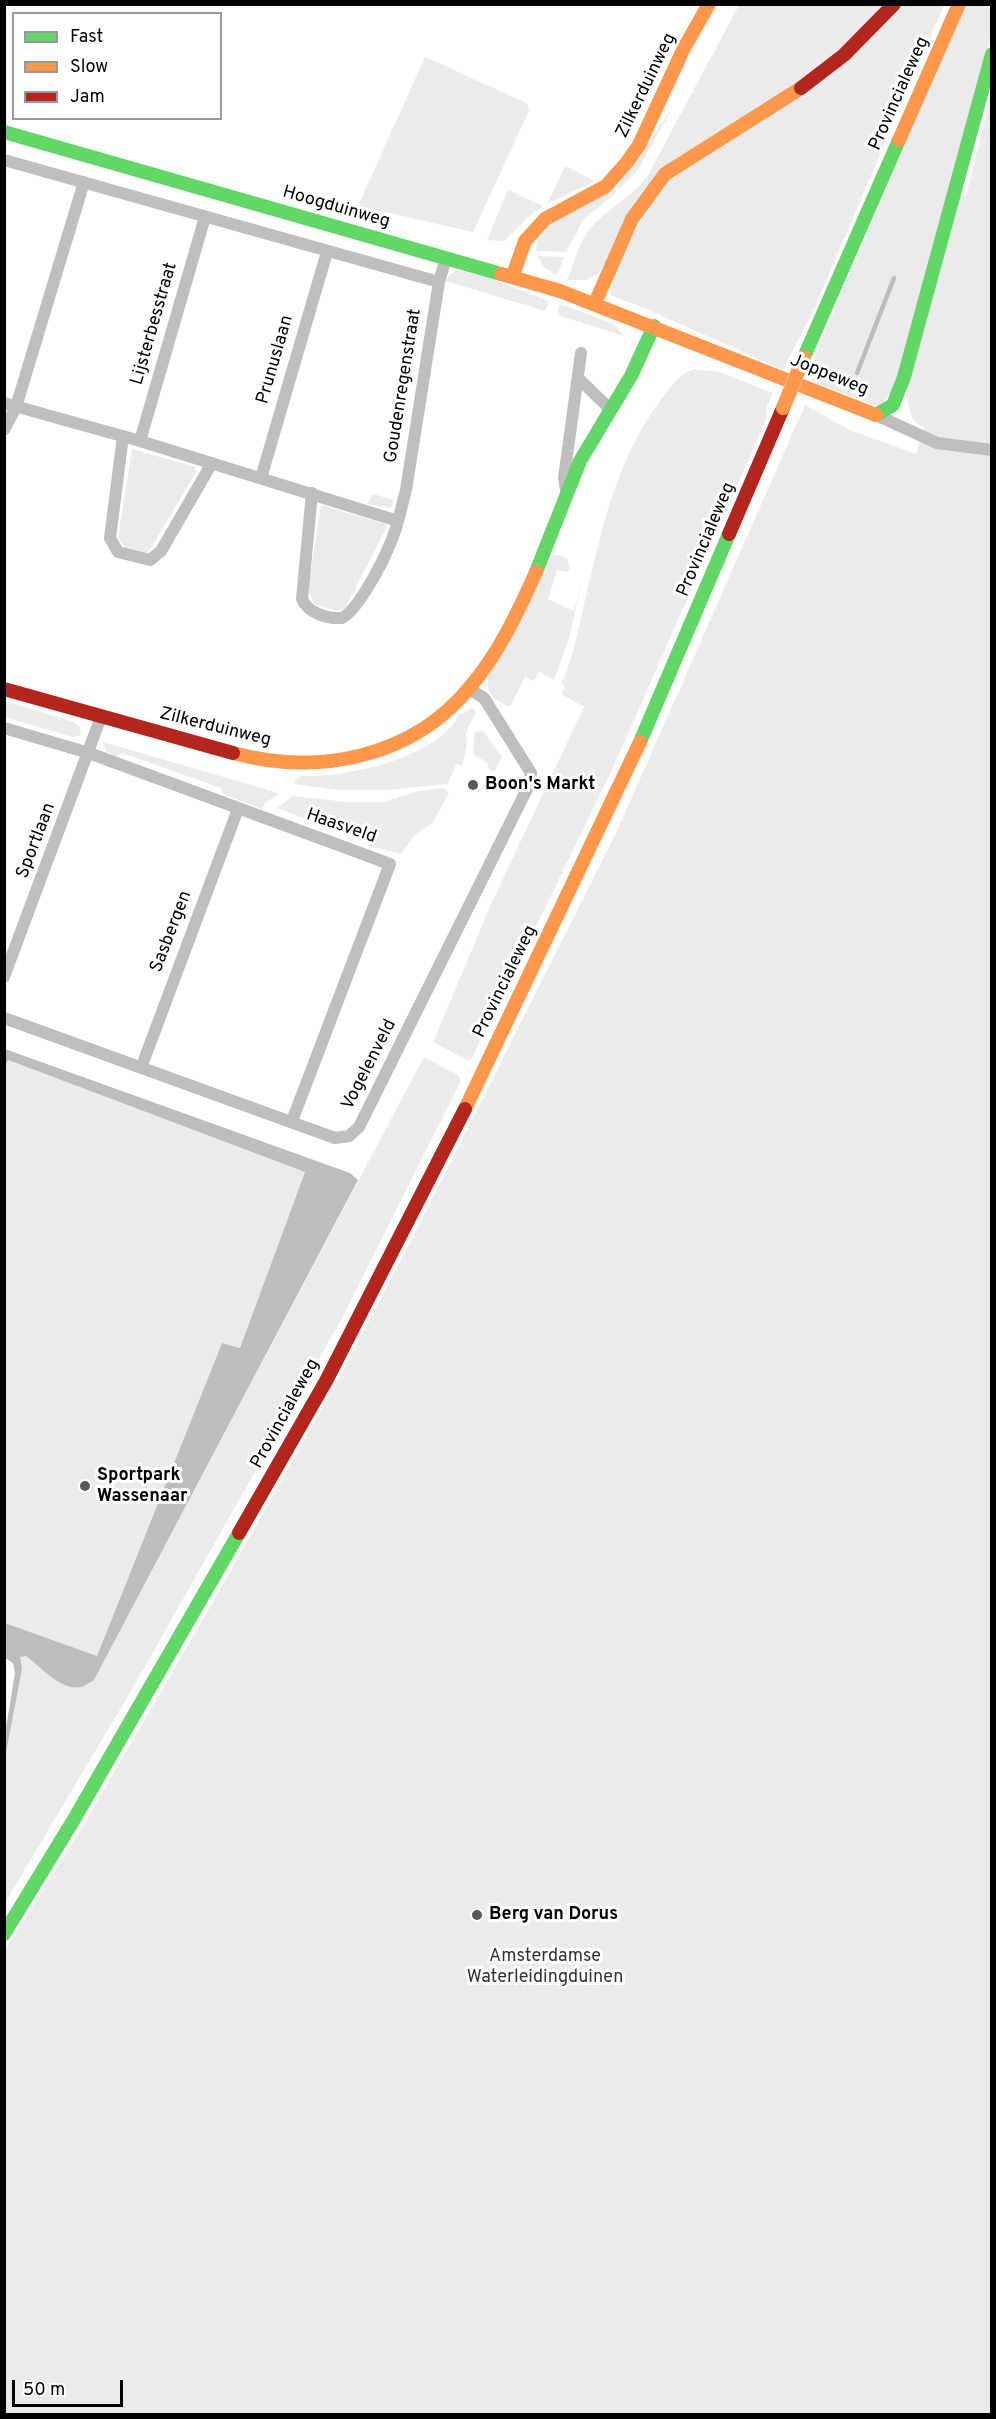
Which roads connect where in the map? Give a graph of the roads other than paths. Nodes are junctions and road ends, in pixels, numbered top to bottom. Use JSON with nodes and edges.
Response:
{"nodes":[{"id":1,"x":709,"y":4,"type":"edge"},
{"id":2,"x":894,"y":4,"type":"edge"},
{"id":3,"x":959,"y":4,"type":"edge"},
{"id":4,"x":992,"y":54,"type":"edge"},
{"id":5,"x":4,"y":132,"type":"edge"},
{"id":6,"x":4,"y":160,"type":"edge"},
{"id":7,"x":84,"y":182,"type":"junction"},
{"id":8,"x":205,"y":218,"type":"junction"},
{"id":9,"x":327,"y":252,"type":"junction"},
{"id":10,"x":446,"y":258,"type":"junction"},
{"id":11,"x":513,"y":276,"type":"junction"},
{"id":12,"x":438,"y":282,"type":"junction"},
{"id":13,"x":595,"y":303,"type":"junction"},
{"id":14,"x":654,"y":327,"type":"junction"},
{"id":15,"x":581,"y":353,"type":"dead end"},
{"id":16,"x":578,"y":378,"type":"junction"},
{"id":17,"x":10,"y":405,"type":"edge"},
{"id":18,"x":609,"y":408,"type":"junction"},
{"id":19,"x":876,"y":415,"type":"junction"},
{"id":20,"x":4,"y":430,"type":"edge"},
{"id":21,"x":123,"y":436,"type":"junction"},
{"id":22,"x":140,"y":441,"type":"junction"},
{"id":23,"x":992,"y":450,"type":"edge"},
{"id":24,"x":212,"y":463,"type":"junction"},
{"id":25,"x":261,"y":478,"type":"junction"},
{"id":26,"x":312,"y":493,"type":"junction"},
{"id":27,"x":567,"y":494,"type":"junction"},
{"id":28,"x":398,"y":521,"type":"junction"},
{"id":29,"x":4,"y":689,"type":"edge"},
{"id":30,"x":470,"y":689,"type":"junction"},
{"id":31,"x":101,"y":717,"type":"junction"},
{"id":32,"x":4,"y":728,"type":"edge"},
{"id":33,"x":89,"y":753,"type":"junction"},
{"id":34,"x":238,"y":809,"type":"junction"},
{"id":35,"x":7,"y":962,"type":"edge"},
{"id":36,"x":4,"y":977,"type":"edge"},
{"id":37,"x":4,"y":1018,"type":"edge"},
{"id":38,"x":141,"y":1068,"type":"junction"},
{"id":39,"x":292,"y":1121,"type":"junction"},
{"id":40,"x":4,"y":1934,"type":"edge"}],
"edges":[{"from":1,"to":11,"type":"main road","name":"Zilkerduinweg"},
{"from":2,"to":13,"type":"main road"},
{"from":3,"to":40,"type":"main road","name":"Provincialeweg","bridge":true},
{"from":4,"to":19,"type":"main road"},
{"from":5,"to":10,"type":"main road","name":"Hoogduinweg"},
{"from":6,"to":7,"type":"street"},
{"from":7,"to":8,"type":"street"},
{"from":7,"to":17,"type":"street"},
{"from":8,"to":9,"type":"street"},
{"from":8,"to":22,"type":"street","name":"Lijsterbesstraat"},
{"from":9,"to":12,"type":"street"},
{"from":9,"to":25,"type":"street","name":"Prunuslaan"},
{"from":10,"to":11,"type":"main road","name":"Hoogduinweg"},
{"from":10,"to":12,"type":"street","name":"Goudenregenstraat"},
{"from":11,"to":13,"type":"main road","name":"Hoogduinweg"},
{"from":12,"to":28,"type":"street","name":"Goudenregenstraat"},
{"from":13,"to":14,"type":"main road","name":"Hoogduinweg"},
{"from":14,"to":18,"type":"main road","name":"Zilkerduinweg"},
{"from":14,"to":19,"type":"main road","name":"Joppeweg"},
{"from":15,"to":16,"type":"street","name":"Zilkerduinweg"},
{"from":16,"to":18,"type":"street"},
{"from":16,"to":27,"type":"street","name":"Zilkerduinweg"},
{"from":17,"to":20,"type":"street"},
{"from":17,"to":21,"type":"street"},
{"from":18,"to":27,"type":"main road","name":"Zilkerduinweg"},
{"from":19,"to":23,"type":"street","name":"Joppeweg"},
{"from":21,"to":22,"type":"street"},
{"from":21,"to":24,"type":"street"},
{"from":22,"to":24,"type":"street"},
{"from":24,"to":25,"type":"street"},
{"from":25,"to":26,"type":"street"},
{"from":26,"to":28,"type":"street"},
{"from":26,"to":28,"type":"street","name":"Goudenregenstraat"},
{"from":27,"to":30,"type":"main road","name":"Zilkerduinweg"},
{"from":29,"to":31,"type":"main road","name":"Zilkerduinweg"},
{"from":30,"to":31,"type":"main road","name":"Zilkerduinweg"},
{"from":30,"to":39,"type":"street","name":"Vogelenveld"},
{"from":31,"to":33,"type":"street","name":"Sportlaan"},
{"from":32,"to":33,"type":"street"},
{"from":33,"to":34,"type":"street","name":"Haasveld"},
{"from":33,"to":35,"type":"street","name":"Sportlaan"},
{"from":34,"to":38,"type":"street","name":"Sasbergen"},
{"from":34,"to":39,"type":"street","name":"Haasveld"},
{"from":35,"to":36,"type":"street","name":"Sportlaan"},
{"from":37,"to":38,"type":"street","name":"Vogelenveld"},
{"from":38,"to":39,"type":"street","name":"Vogelenveld"}]}
